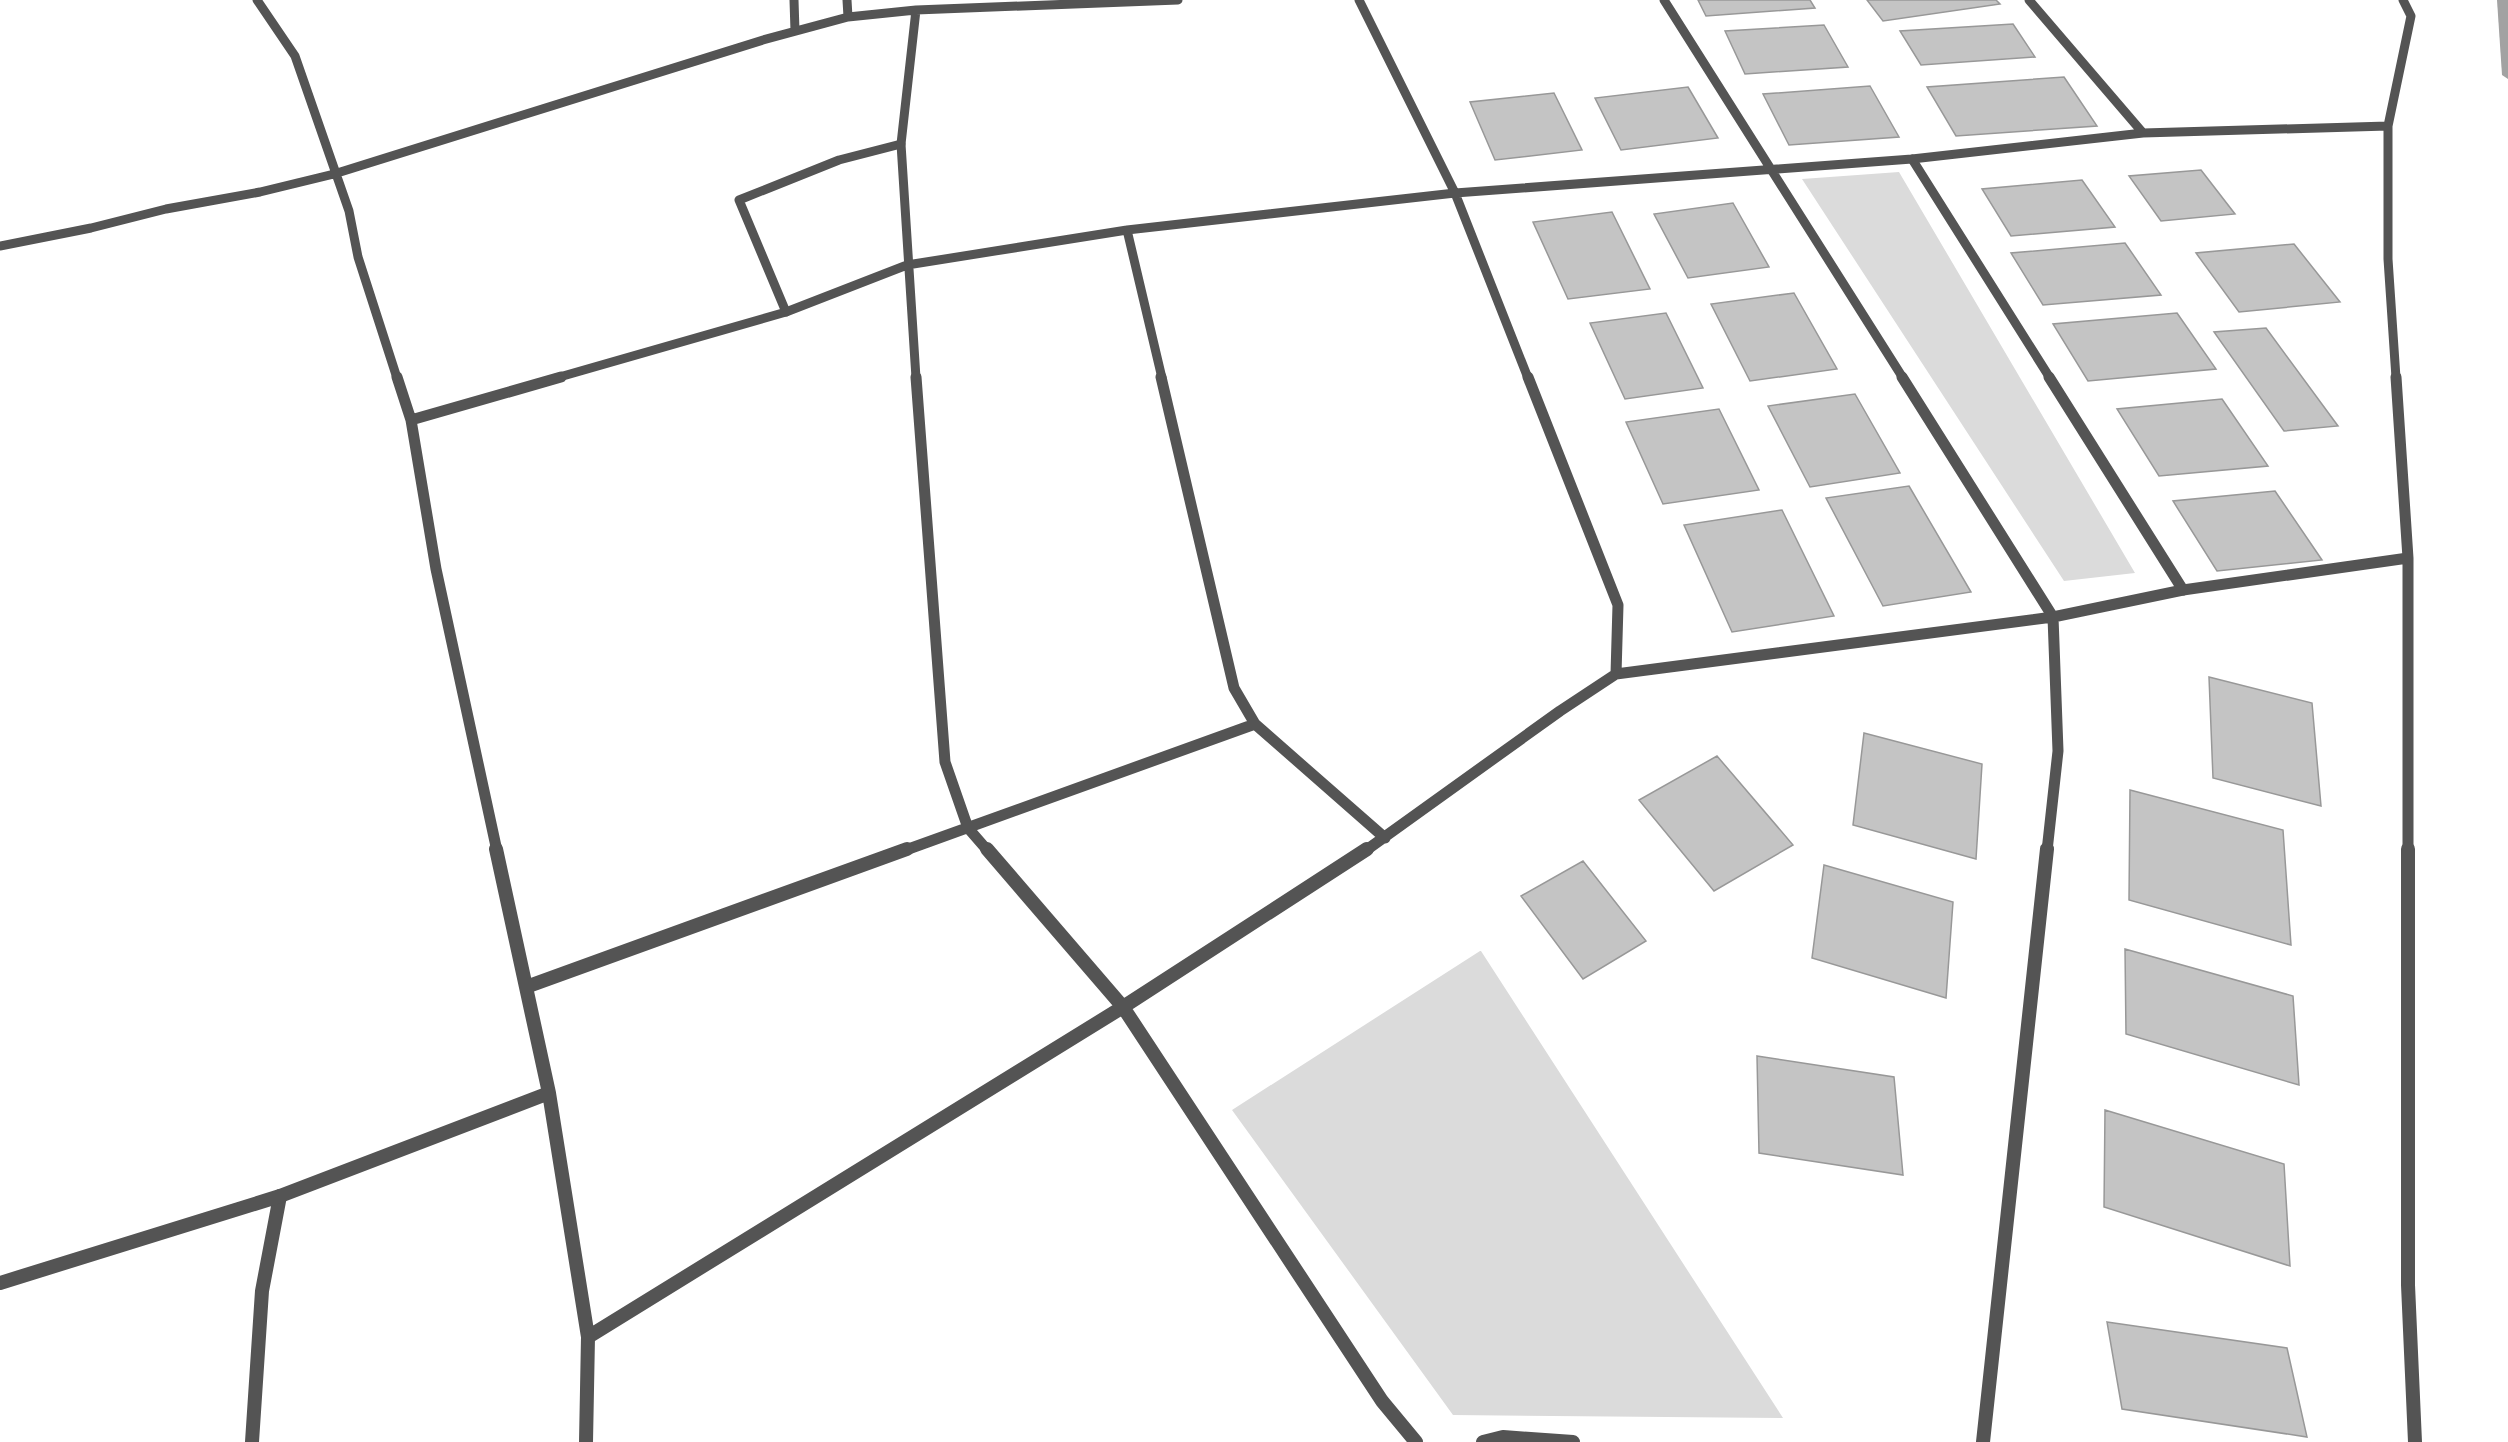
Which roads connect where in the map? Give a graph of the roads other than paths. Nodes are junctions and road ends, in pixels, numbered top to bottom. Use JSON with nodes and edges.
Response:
{"nodes":[{"id":1,"x":257,"y":0,"type":"edge"},
{"id":2,"x":794,"y":0,"type":"edge"},
{"id":3,"x":847,"y":0,"type":"edge"},
{"id":4,"x":1178,"y":0,"type":"edge"},
{"id":5,"x":1359,"y":0,"type":"edge"},
{"id":6,"x":1664,"y":0,"type":"edge"},
{"id":7,"x":2029,"y":0,"type":"edge"},
{"id":8,"x":2403,"y":0,"type":"edge"},
{"id":9,"x":916,"y":10,"type":"junction"},
{"id":10,"x":848,"y":17,"type":"junction"},
{"id":11,"x":795,"y":31,"type":"junction"},
{"id":12,"x":2388,"y":126,"type":"junction"},
{"id":13,"x":2144,"y":133,"type":"junction"},
{"id":14,"x":901,"y":144,"type":"junction"},
{"id":15,"x":1912,"y":159,"type":"junction"},
{"id":16,"x":1772,"y":169,"type":"junction"},
{"id":17,"x":334,"y":174,"type":"junction"},
{"id":18,"x":1455,"y":193,"type":"junction"},
{"id":19,"x":1127,"y":230,"type":"junction"},
{"id":20,"x":0,"y":246,"type":"edge"},
{"id":21,"x":907,"y":265,"type":"junction"},
{"id":22,"x":786,"y":312,"type":"junction"},
{"id":23,"x":411,"y":420,"type":"junction"},
{"id":24,"x":2408,"y":558,"type":"junction"},
{"id":25,"x":2183,"y":590,"type":"junction"},
{"id":26,"x":2053,"y":617,"type":"junction"},
{"id":27,"x":1616,"y":674,"type":"junction"},
{"id":28,"x":1255,"y":724,"type":"junction"},
{"id":29,"x":968,"y":828,"type":"junction"},
{"id":30,"x":1385,"y":838,"type":"junction"},
{"id":31,"x":526,"y":987,"type":"junction"},
{"id":32,"x":1123,"y":1007,"type":"junction"},
{"id":33,"x":549,"y":1093,"type":"junction"},
{"id":34,"x":280,"y":1196,"type":"junction"},
{"id":35,"x":0,"y":1283,"type":"edge"},
{"id":36,"x":588,"y":1337,"type":"junction"},
{"id":37,"x":252,"y":1442,"type":"edge"},
{"id":38,"x":586,"y":1442,"type":"edge"},
{"id":39,"x":1416,"y":1442,"type":"edge"},
{"id":40,"x":1483,"y":1442,"type":"edge"},
{"id":41,"x":1573,"y":1442,"type":"edge"},
{"id":42,"x":1983,"y":1442,"type":"edge"},
{"id":43,"x":2415,"y":1442,"type":"edge"}],
"edges":[{"from":1,"to":17,"type":"street"},
{"from":2,"to":11,"type":"street"},
{"from":3,"to":10,"type":"street"},
{"from":4,"to":9,"type":"street"},
{"from":5,"to":18,"type":"street"},
{"from":6,"to":16,"type":"street"},
{"from":7,"to":13,"type":"street"},
{"from":8,"to":12,"type":"street"},
{"from":9,"to":10,"type":"street"},
{"from":9,"to":14,"type":"street"},
{"from":10,"to":11,"type":"street"},
{"from":11,"to":17,"type":"street"},
{"from":12,"to":13,"type":"street"},
{"from":12,"to":24,"type":"street"},
{"from":13,"to":15,"type":"street"},
{"from":14,"to":21,"type":"street"},
{"from":14,"to":22,"type":"street"},
{"from":15,"to":16,"type":"street"},
{"from":15,"to":25,"type":"street"},
{"from":16,"to":18,"type":"street"},
{"from":16,"to":26,"type":"street"},
{"from":17,"to":20,"type":"street"},
{"from":17,"to":23,"type":"street"},
{"from":18,"to":19,"type":"street"},
{"from":18,"to":27,"type":"street"},
{"from":19,"to":21,"type":"street"},
{"from":19,"to":28,"type":"street"},
{"from":21,"to":22,"type":"street"},
{"from":21,"to":29,"type":"street"},
{"from":22,"to":23,"type":"street"},
{"from":23,"to":31,"type":"street"},
{"from":24,"to":25,"type":"street"},
{"from":24,"to":43,"type":"street"},
{"from":25,"to":26,"type":"street"},
{"from":26,"to":27,"type":"street"},
{"from":26,"to":42,"type":"street"},
{"from":27,"to":30,"type":"street"},
{"from":28,"to":29,"type":"street"},
{"from":28,"to":30,"type":"street"},
{"from":29,"to":31,"type":"street"},
{"from":29,"to":32,"type":"street"},
{"from":30,"to":32,"type":"street"},
{"from":31,"to":33,"type":"street"},
{"from":32,"to":36,"type":"street"},
{"from":32,"to":39,"type":"street"},
{"from":33,"to":34,"type":"street"},
{"from":33,"to":36,"type":"street"},
{"from":34,"to":35,"type":"street"},
{"from":34,"to":37,"type":"street"},
{"from":36,"to":38,"type":"street"},
{"from":40,"to":41,"type":"street"}]}
